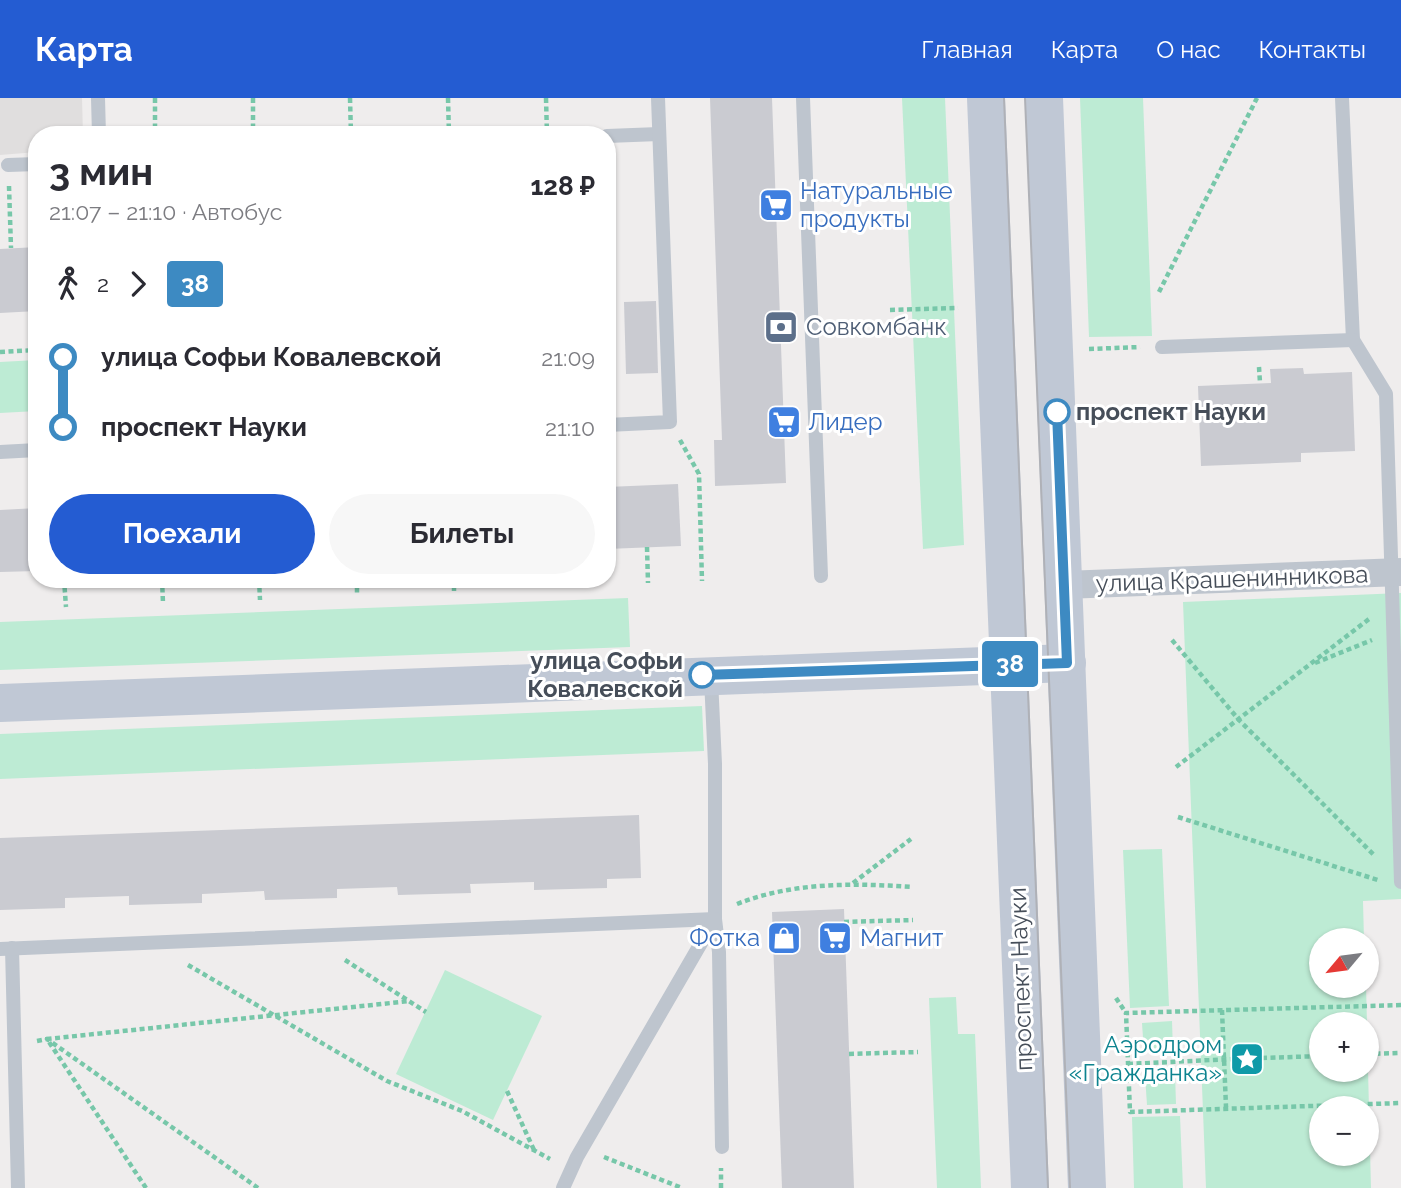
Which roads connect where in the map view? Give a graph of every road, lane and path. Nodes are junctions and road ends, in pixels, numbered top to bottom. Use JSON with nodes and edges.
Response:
{"nodes":[{"id":1,"x":98,"y":98,"type":"edge"},
{"id":2,"x":155,"y":98,"type":"edge"},
{"id":3,"x":253,"y":98,"type":"edge"},
{"id":4,"x":350,"y":98,"type":"edge"},
{"id":5,"x":448,"y":98,"type":"edge"},
{"id":6,"x":546,"y":98,"type":"edge"},
{"id":7,"x":658,"y":98,"type":"edge"},
{"id":8,"x":803,"y":98,"type":"edge"},
{"id":9,"x":986,"y":98,"type":"edge"},
{"id":10,"x":1044,"y":98,"type":"edge"},
{"id":11,"x":1257,"y":98,"type":"edge"},
{"id":12,"x":1342,"y":98,"type":"edge"},
{"id":13,"x":99,"y":126,"type":"edge"},
{"id":14,"x":155,"y":126,"type":"edge"},
{"id":15,"x":253,"y":126,"type":"edge"},
{"id":16,"x":351,"y":126,"type":"edge"},
{"id":17,"x":449,"y":126,"type":"edge"},
{"id":18,"x":547,"y":126,"type":"edge"},
{"id":19,"x":659,"y":134,"type":"junction"},
{"id":20,"x":616,"y":136,"type":"edge"},
{"id":21,"x":28,"y":165,"type":"edge"},
{"id":22,"x":8,"y":166,"type":"joint"},
{"id":23,"x":11,"y":248,"type":"dead end"},
{"id":24,"x":1159,"y":292,"type":"dead end"},
{"id":25,"x":890,"y":310,"type":"dead end"},
{"id":26,"x":961,"y":322,"type":"dead end"},
{"id":27,"x":1353,"y":340,"type":"junction"},
{"id":28,"x":1162,"y":347,"type":"joint"},
{"id":29,"x":1085,"y":349,"type":"dead end"},
{"id":30,"x":28,"y":351,"type":"edge"},
{"id":31,"x":0,"y":352,"type":"edge"},
{"id":32,"x":670,"y":422,"type":"junction"},
{"id":33,"x":616,"y":425,"type":"edge"},
{"id":34,"x":28,"y":450,"type":"edge"},
{"id":35,"x":0,"y":452,"type":"edge"},
{"id":36,"x":647,"y":547,"type":"dead end"},
{"id":37,"x":821,"y":576,"type":"dead end"},
{"id":38,"x":702,"y":581,"type":"dead end"},
{"id":39,"x":1396,"y":581,"type":"edge"},
{"id":40,"x":648,"y":583,"type":"dead end"},
{"id":41,"x":1064,"y":585,"type":"junction"},
{"id":42,"x":65,"y":588,"type":"edge"},
{"id":43,"x":162,"y":588,"type":"edge"},
{"id":44,"x":259,"y":588,"type":"edge"},
{"id":45,"x":358,"y":588,"type":"edge"},
{"id":46,"x":358,"y":595,"type":"dead end"},
{"id":47,"x":260,"y":600,"type":"dead end"},
{"id":48,"x":163,"y":603,"type":"dead end"},
{"id":49,"x":66,"y":607,"type":"dead end"},
{"id":50,"x":1395,"y":630,"type":"junction"},
{"id":51,"x":1172,"y":640,"type":"dead end"},
{"id":52,"x":1067,"y":663,"type":"junction"},
{"id":53,"x":1009,"y":664,"type":"junction"},
{"id":54,"x":1308,"y":666,"type":"junction"},
{"id":55,"x":710,"y":674,"type":"junction"},
{"id":56,"x":0,"y":703,"type":"edge"},
{"id":57,"x":1239,"y":720,"type":"junction"},
{"id":58,"x":1176,"y":766,"type":"dead end"},
{"id":59,"x":1178,"y":817,"type":"dead end"},
{"id":60,"x":911,"y":839,"type":"dead end"},
{"id":61,"x":1401,"y":882,"type":"edge"},
{"id":62,"x":853,"y":883,"type":"junction"},
{"id":63,"x":912,"y":887,"type":"dead end"},
{"id":64,"x":715,"y":919,"type":"junction"},
{"id":65,"x":913,"y":920,"type":"dead end"},
{"id":66,"x":845,"y":922,"type":"dead end"},
{"id":67,"x":306,"y":934,"type":"junction"},
{"id":68,"x":148,"y":942,"type":"junction"},
{"id":69,"x":6,"y":949,"type":"edge"},
{"id":70,"x":410,"y":1001,"type":"junction"},
{"id":71,"x":1401,"y":1005,"type":"edge"},
{"id":72,"x":1222,"y":1010,"type":"junction"},
{"id":73,"x":426,"y":1012,"type":"dead end"},
{"id":74,"x":276,"y":1016,"type":"junction"},
{"id":75,"x":47,"y":1040,"type":"junction"},
{"id":76,"x":17,"y":1043,"type":"junction"},
{"id":77,"x":918,"y":1052,"type":"dead end"},
{"id":78,"x":1401,"y":1052,"type":"edge"},
{"id":79,"x":1379,"y":1053,"type":"edge"},
{"id":80,"x":849,"y":1054,"type":"dead end"},
{"id":81,"x":1309,"y":1056,"type":"edge"},
{"id":82,"x":1262,"y":1058,"type":"dead end"},
{"id":83,"x":1224,"y":1059,"type":"junction"},
{"id":84,"x":1233,"y":1059,"type":"dead end"},
{"id":85,"x":1128,"y":1063,"type":"junction"},
{"id":86,"x":507,"y":1091,"type":"dead end"},
{"id":87,"x":1401,"y":1103,"type":"edge"},
{"id":88,"x":1226,"y":1108,"type":"junction"},
{"id":89,"x":722,"y":1147,"type":"dead end"},
{"id":90,"x":534,"y":1151,"type":"junction"},
{"id":91,"x":577,"y":1157,"type":"junction"},
{"id":92,"x":18,"y":1188,"type":"edge"},
{"id":93,"x":146,"y":1188,"type":"edge"},
{"id":94,"x":258,"y":1188,"type":"edge"},
{"id":95,"x":563,"y":1188,"type":"edge"},
{"id":96,"x":682,"y":1188,"type":"edge"},
{"id":97,"x":1030,"y":1188,"type":"edge"},
{"id":98,"x":1087,"y":1188,"type":"edge"}],
"edges":[{"from":1,"to":13,"type":"lane"},
{"from":2,"to":14,"type":"path"},
{"from":3,"to":15,"type":"path"},
{"from":4,"to":16,"type":"path"},
{"from":5,"to":17,"type":"path"},
{"from":6,"to":18,"type":"path"},
{"from":7,"to":19,"type":"lane"},
{"from":8,"to":37,"type":"lane"},
{"from":9,"to":53,"type":"main road","name":"проспект Науки"},
{"from":10,"to":41,"type":"main road"},
{"from":11,"to":24,"type":"path"},
{"from":12,"to":27,"type":"lane"},
{"from":19,"to":20,"type":"lane"},
{"from":19,"to":32,"type":"lane"},
{"from":21,"to":22,"type":"lane"},
{"from":22,"to":23,"type":"path"},
{"from":25,"to":26,"type":"path"},
{"from":27,"to":28,"type":"lane"},
{"from":27,"to":39,"type":"lane"},
{"from":28,"to":29,"type":"path"},
{"from":30,"to":31,"type":"path"},
{"from":32,"to":33,"type":"lane"},
{"from":32,"to":38,"type":"path"},
{"from":34,"to":35,"type":"lane"},
{"from":36,"to":40,"type":"path"},
{"from":39,"to":41,"type":"street","name":"улица Крашенинникова"},
{"from":39,"to":50,"type":"lane"},
{"from":39,"to":54,"type":"path"},
{"from":41,"to":52,"type":"main road"},
{"from":42,"to":49,"type":"path"},
{"from":43,"to":48,"type":"path"},
{"from":44,"to":47,"type":"path"},
{"from":45,"to":46,"type":"path"},
{"from":50,"to":54,"type":"path"},
{"from":50,"to":61,"type":"lane"},
{"from":51,"to":57,"type":"path"},
{"from":52,"to":53,"type":"main road"},
{"from":52,"to":98,"type":"main road"},
{"from":53,"to":55,"type":"main road"},
{"from":53,"to":97,"type":"main road","name":"проспект Науки"},
{"from":54,"to":57,"type":"path"},
{"from":55,"to":56,"type":"main road"},
{"from":55,"to":64,"type":"lane"},
{"from":57,"to":58,"type":"path"},
{"from":57,"to":61,"type":"path"},
{"from":59,"to":61,"type":"path"},
{"from":60,"to":62,"type":"path"},
{"from":62,"to":63,"type":"path"},
{"from":62,"to":64,"type":"path"},
{"from":64,"to":67,"type":"lane"},
{"from":64,"to":89,"type":"lane"},
{"from":64,"to":91,"type":"lane"},
{"from":65,"to":66,"type":"path"},
{"from":67,"to":68,"type":"lane"},
{"from":67,"to":70,"type":"path"},
{"from":68,"to":69,"type":"lane"},
{"from":68,"to":74,"type":"path"},
{"from":69,"to":76,"type":"lane"},
{"from":70,"to":73,"type":"path"},
{"from":70,"to":74,"type":"path"},
{"from":71,"to":72,"type":"path"},
{"from":72,"to":83,"type":"path"},
{"from":72,"to":85,"type":"path"},
{"from":74,"to":75,"type":"path"},
{"from":74,"to":90,"type":"path"},
{"from":75,"to":76,"type":"path"},
{"from":75,"to":93,"type":"path"},
{"from":75,"to":94,"type":"path"},
{"from":76,"to":92,"type":"lane"},
{"from":77,"to":80,"type":"path"},
{"from":78,"to":79,"type":"path"},
{"from":81,"to":82,"type":"path"},
{"from":83,"to":84,"type":"path"},
{"from":83,"to":85,"type":"path"},
{"from":83,"to":88,"type":"path"},
{"from":85,"to":88,"type":"path"},
{"from":86,"to":90,"type":"path"},
{"from":87,"to":88,"type":"path"},
{"from":90,"to":91,"type":"path"},
{"from":91,"to":95,"type":"lane"},
{"from":91,"to":96,"type":"path"}]}
